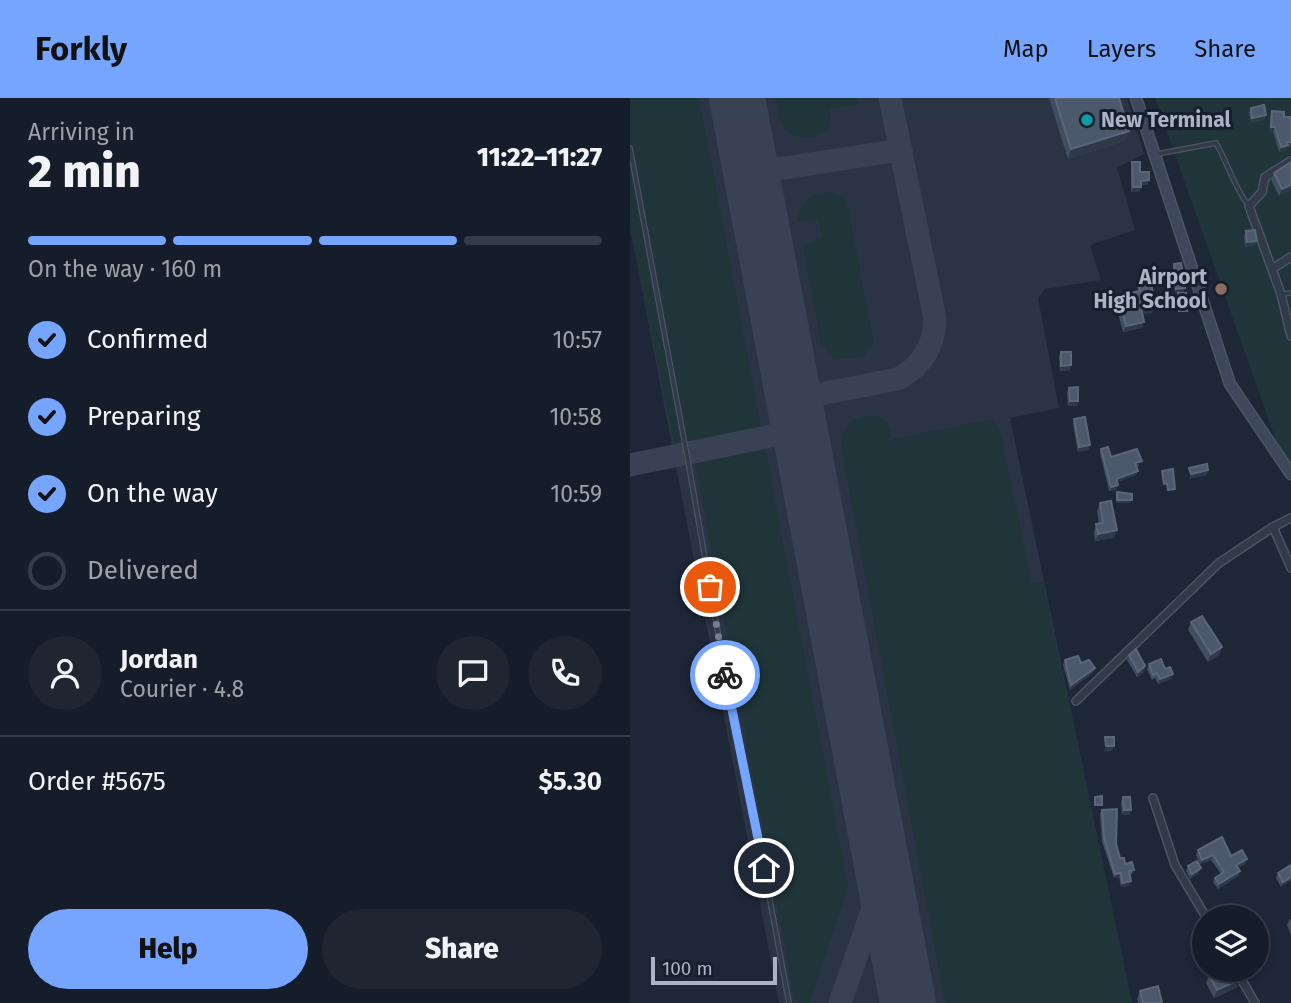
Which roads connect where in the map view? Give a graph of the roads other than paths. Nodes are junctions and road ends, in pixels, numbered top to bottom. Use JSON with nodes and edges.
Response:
{"nodes":[{"id":1,"x":1136,"y":98,"type":"edge"},
{"id":2,"x":630,"y":148,"type":"edge"},
{"id":3,"x":1155,"y":155,"type":"junction"},
{"id":4,"x":1291,"y":161,"type":"edge"},
{"id":5,"x":1249,"y":205,"type":"junction"},
{"id":6,"x":1291,"y":257,"type":"edge"},
{"id":7,"x":1272,"y":269,"type":"junction"},
{"id":8,"x":1291,"y":293,"type":"edge"},
{"id":9,"x":1281,"y":294,"type":"junction"},
{"id":10,"x":1291,"y":336,"type":"edge"},
{"id":11,"x":1291,"y":474,"type":"edge"},
{"id":12,"x":1291,"y":518,"type":"edge"},
{"id":13,"x":1273,"y":527,"type":"junction"},
{"id":14,"x":1291,"y":568,"type":"edge"},
{"id":15,"x":1076,"y":701,"type":"dead end"},
{"id":16,"x":1153,"y":798,"type":"dead end"},
{"id":17,"x":1199,"y":905,"type":"edge"},
{"id":18,"x":1243,"y":982,"type":"edge"},
{"id":19,"x":789,"y":1003,"type":"edge"},
{"id":20,"x":1255,"y":1003,"type":"edge"}],
"edges":[{"from":1,"to":3,"type":"street"},
{"from":2,"to":19,"type":"lane"},
{"from":3,"to":5,"type":"lane"},
{"from":3,"to":11,"type":"street"},
{"from":4,"to":5,"type":"street"},
{"from":5,"to":7,"type":"street"},
{"from":6,"to":7,"type":"street"},
{"from":7,"to":9,"type":"street"},
{"from":8,"to":9,"type":"lane"},
{"from":9,"to":10,"type":"street"},
{"from":12,"to":13,"type":"street"},
{"from":13,"to":14,"type":"street"},
{"from":13,"to":15,"type":"street"},
{"from":16,"to":17,"type":"street"},
{"from":18,"to":20,"type":"street"}]}
